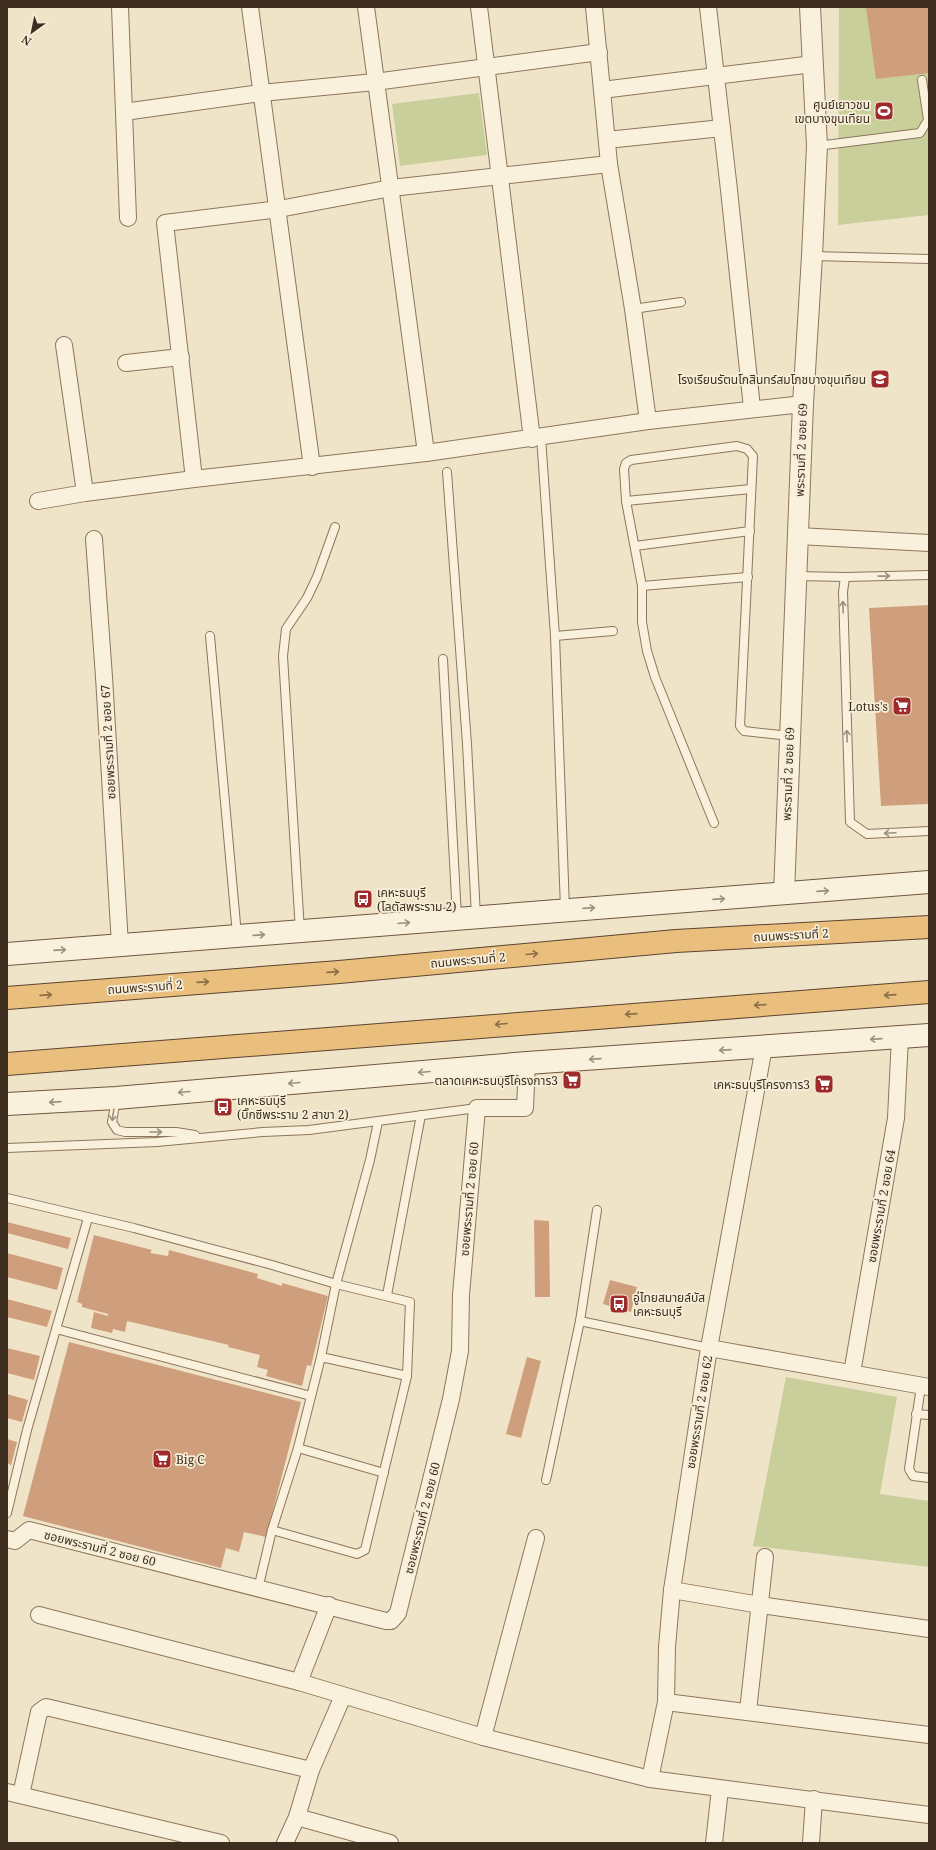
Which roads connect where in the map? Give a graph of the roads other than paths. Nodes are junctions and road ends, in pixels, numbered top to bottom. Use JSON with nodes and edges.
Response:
{"nodes":[{"id":1,"x":120,"y":7,"type":"edge"},
{"id":2,"x":250,"y":7,"type":"edge"},
{"id":3,"x":366,"y":7,"type":"edge"},
{"id":4,"x":479,"y":7,"type":"edge"},
{"id":5,"x":594,"y":7,"type":"edge"},
{"id":6,"x":708,"y":7,"type":"edge"},
{"id":7,"x":810,"y":7,"type":"edge"},
{"id":8,"x":599,"y":52,"type":"junction"},
{"id":9,"x":813,"y":64,"type":"junction"},
{"id":10,"x":486,"y":68,"type":"junction"},
{"id":11,"x":716,"y":76,"type":"junction"},
{"id":12,"x":922,"y":80,"type":"dead end"},
{"id":13,"x":375,"y":82,"type":"junction"},
{"id":14,"x":602,"y":90,"type":"junction"},
{"id":15,"x":261,"y":93,"type":"junction"},
{"id":16,"x":124,"y":112,"type":"junction"},
{"id":17,"x":722,"y":128,"type":"junction"},
{"id":18,"x":607,"y":140,"type":"junction"},
{"id":19,"x":817,"y":146,"type":"junction"},
{"id":20,"x":609,"y":164,"type":"junction"},
{"id":21,"x":499,"y":176,"type":"junction"},
{"id":22,"x":391,"y":188,"type":"junction"},
{"id":23,"x":278,"y":209,"type":"junction"},
{"id":24,"x":128,"y":218,"type":"dead end"},
{"id":25,"x":812,"y":256,"type":"junction"},
{"id":26,"x":929,"y":259,"type":"edge"},
{"id":27,"x":681,"y":302,"type":"dead end"},
{"id":28,"x":633,"y":309,"type":"junction"},
{"id":29,"x":64,"y":345,"type":"dead end"},
{"id":30,"x":180,"y":357,"type":"junction"},
{"id":31,"x":126,"y":363,"type":"dead end"},
{"id":32,"x":803,"y":404,"type":"junction"},
{"id":33,"x":752,"y":408,"type":"junction"},
{"id":34,"x":648,"y":421,"type":"junction"},
{"id":35,"x":537,"y":438,"type":"junction"},
{"id":36,"x":426,"y":453,"type":"junction"},
{"id":37,"x":312,"y":467,"type":"junction"},
{"id":38,"x":447,"y":472,"type":"dead end"},
{"id":39,"x":194,"y":479,"type":"junction"},
{"id":40,"x":751,"y":489,"type":"junction"},
{"id":41,"x":85,"y":493,"type":"junction"},
{"id":42,"x":626,"y":500,"type":"junction"},
{"id":43,"x":38,"y":501,"type":"dead end"},
{"id":44,"x":335,"y":527,"type":"dead end"},
{"id":45,"x":750,"y":530,"type":"junction"},
{"id":46,"x":798,"y":536,"type":"junction"},
{"id":47,"x":94,"y":539,"type":"dead end"},
{"id":48,"x":929,"y":543,"type":"edge"},
{"id":49,"x":635,"y":546,"type":"junction"},
{"id":50,"x":929,"y":575,"type":"edge"},
{"id":51,"x":796,"y":576,"type":"junction"},
{"id":52,"x":748,"y":577,"type":"junction"},
{"id":53,"x":845,"y":577,"type":"junction"},
{"id":54,"x":642,"y":586,"type":"junction"},
{"id":55,"x":613,"y":631,"type":"dead end"},
{"id":56,"x":210,"y":636,"type":"dead end"},
{"id":57,"x":555,"y":636,"type":"junction"},
{"id":58,"x":443,"y":659,"type":"dead end"},
{"id":59,"x":790,"y":736,"type":"junction"},
{"id":60,"x":714,"y":823,"type":"dead end"},
{"id":61,"x":929,"y":831,"type":"edge"},
{"id":62,"x":929,"y":882,"type":"edge"},
{"id":63,"x":784,"y":894,"type":"junction"},
{"id":64,"x":565,"y":910,"type":"junction"},
{"id":65,"x":466,"y":918,"type":"junction"},
{"id":66,"x":929,"y":927,"type":"edge"},
{"id":67,"x":300,"y":932,"type":"junction"},
{"id":68,"x":237,"y":936,"type":"junction"},
{"id":69,"x":120,"y":945,"type":"junction"},
{"id":70,"x":7,"y":954,"type":"edge"},
{"id":71,"x":929,"y":992,"type":"edge"},
{"id":72,"x":7,"y":998,"type":"edge"},
{"id":73,"x":929,"y":1035,"type":"edge"},
{"id":74,"x":900,"y":1037,"type":"junction"},
{"id":75,"x":764,"y":1047,"type":"junction"},
{"id":76,"x":527,"y":1063,"type":"junction"},
{"id":77,"x":7,"y":1064,"type":"edge"},
{"id":78,"x":116,"y":1098,"type":"junction"},
{"id":79,"x":7,"y":1104,"type":"edge"},
{"id":80,"x":477,"y":1108,"type":"junction"},
{"id":81,"x":421,"y":1115,"type":"junction"},
{"id":82,"x":378,"y":1122,"type":"junction"},
{"id":83,"x":210,"y":1137,"type":"junction"},
{"id":84,"x":7,"y":1148,"type":"edge"},
{"id":85,"x":7,"y":1198,"type":"edge"},
{"id":86,"x":597,"y":1210,"type":"dead end"},
{"id":87,"x":88,"y":1218,"type":"junction"},
{"id":88,"x":336,"y":1284,"type":"junction"},
{"id":89,"x":387,"y":1295,"type":"junction"},
{"id":90,"x":580,"y":1321,"type":"junction"},
{"id":91,"x":56,"y":1329,"type":"junction"},
{"id":92,"x":709,"y":1348,"type":"junction"},
{"id":93,"x":321,"y":1357,"type":"junction"},
{"id":94,"x":852,"y":1373,"type":"junction"},
{"id":95,"x":407,"y":1376,"type":"junction"},
{"id":96,"x":925,"y":1387,"type":"edge"},
{"id":97,"x":311,"y":1396,"type":"junction"},
{"id":98,"x":916,"y":1414,"type":"junction"},
{"id":99,"x":929,"y":1415,"type":"edge"},
{"id":100,"x":298,"y":1448,"type":"junction"},
{"id":101,"x":384,"y":1473,"type":"junction"},
{"id":102,"x":929,"y":1478,"type":"edge"},
{"id":103,"x":546,"y":1480,"type":"dead end"},
{"id":104,"x":7,"y":1512,"type":"edge"},
{"id":105,"x":272,"y":1530,"type":"junction"},
{"id":106,"x":536,"y":1538,"type":"dead end"},
{"id":107,"x":7,"y":1539,"type":"edge"},
{"id":108,"x":765,"y":1557,"type":"dead end"},
{"id":109,"x":258,"y":1589,"type":"junction"},
{"id":110,"x":672,"y":1590,"type":"junction"},
{"id":111,"x":329,"y":1605,"type":"junction"},
{"id":112,"x":760,"y":1605,"type":"junction"},
{"id":113,"x":39,"y":1615,"type":"dead end"},
{"id":114,"x":929,"y":1629,"type":"edge"},
{"id":115,"x":299,"y":1682,"type":"junction"},
{"id":116,"x":344,"y":1696,"type":"junction"},
{"id":117,"x":666,"y":1702,"type":"junction"},
{"id":118,"x":748,"y":1711,"type":"junction"},
{"id":119,"x":929,"y":1735,"type":"edge"},
{"id":120,"x":483,"y":1737,"type":"junction"},
{"id":121,"x":311,"y":1770,"type":"junction"},
{"id":122,"x":650,"y":1779,"type":"junction"},
{"id":123,"x":720,"y":1789,"type":"junction"},
{"id":124,"x":14,"y":1793,"type":"edge"},
{"id":125,"x":814,"y":1799,"type":"junction"},
{"id":126,"x":929,"y":1815,"type":"edge"},
{"id":127,"x":297,"y":1817,"type":"junction"},
{"id":128,"x":221,"y":1843,"type":"edge"},
{"id":129,"x":284,"y":1843,"type":"edge"},
{"id":130,"x":390,"y":1843,"type":"edge"},
{"id":131,"x":714,"y":1843,"type":"edge"},
{"id":132,"x":811,"y":1843,"type":"edge"}],
"edges":[{"from":1,"to":16,"type":"street"},
{"from":2,"to":15,"type":"street"},
{"from":3,"to":13,"type":"street"},
{"from":4,"to":10,"type":"street"},
{"from":5,"to":8,"type":"street"},
{"from":6,"to":11,"type":"street"},
{"from":7,"to":9,"type":"street","name":"พระรามที่ 2 ซอย 69"},
{"from":8,"to":10,"type":"street"},
{"from":8,"to":14,"type":"street"},
{"from":9,"to":11,"type":"street"},
{"from":9,"to":19,"type":"street","name":"พระรามที่ 2 ซอย 69"},
{"from":10,"to":13,"type":"street"},
{"from":10,"to":21,"type":"street"},
{"from":11,"to":14,"type":"street"},
{"from":11,"to":17,"type":"street"},
{"from":12,"to":19,"type":"lane"},
{"from":13,"to":15,"type":"street"},
{"from":13,"to":22,"type":"street"},
{"from":14,"to":18,"type":"street"},
{"from":15,"to":16,"type":"street"},
{"from":15,"to":23,"type":"street"},
{"from":16,"to":24,"type":"street"},
{"from":17,"to":18,"type":"street"},
{"from":17,"to":33,"type":"street"},
{"from":18,"to":20,"type":"street"},
{"from":19,"to":25,"type":"street","name":"พระรามที่ 2 ซอย 69"},
{"from":20,"to":21,"type":"street"},
{"from":20,"to":28,"type":"street"},
{"from":21,"to":22,"type":"street"},
{"from":21,"to":35,"type":"street"},
{"from":22,"to":23,"type":"street"},
{"from":22,"to":36,"type":"street"},
{"from":23,"to":30,"type":"street"},
{"from":23,"to":37,"type":"street"},
{"from":25,"to":26,"type":"lane"},
{"from":25,"to":32,"type":"street","name":"พระรามที่ 2 ซอย 69"},
{"from":27,"to":28,"type":"lane"},
{"from":28,"to":34,"type":"street"},
{"from":29,"to":41,"type":"street"},
{"from":30,"to":31,"type":"street"},
{"from":30,"to":39,"type":"street"},
{"from":32,"to":33,"type":"street"},
{"from":32,"to":46,"type":"street","name":"พระรามที่ 2 ซอย 69"},
{"from":33,"to":34,"type":"street"},
{"from":34,"to":35,"type":"street"},
{"from":35,"to":36,"type":"street"},
{"from":35,"to":57,"type":"lane"},
{"from":36,"to":37,"type":"street"},
{"from":37,"to":39,"type":"street"},
{"from":38,"to":65,"type":"lane"},
{"from":39,"to":41,"type":"street"},
{"from":40,"to":42,"type":"lane"},
{"from":40,"to":42,"type":"lane"},
{"from":40,"to":45,"type":"lane"},
{"from":41,"to":43,"type":"street"},
{"from":42,"to":49,"type":"lane"},
{"from":44,"to":67,"type":"lane"},
{"from":45,"to":49,"type":"lane"},
{"from":45,"to":52,"type":"lane"},
{"from":46,"to":48,"type":"street"},
{"from":46,"to":51,"type":"street","name":"พระรามที่ 2 ซอย 69"},
{"from":47,"to":69,"type":"street","name":"ซอยพระรามที่ 2 ซอย 67"},
{"from":49,"to":54,"type":"lane"},
{"from":53,"to":50,"type":"lane","one_way":true},
{"from":51,"to":53,"type":"lane"},
{"from":51,"to":59,"type":"street","name":"พระรามที่ 2 ซอย 69"},
{"from":52,"to":54,"type":"lane"},
{"from":52,"to":59,"type":"lane"},
{"from":61,"to":53,"type":"lane","one_way":true},
{"from":54,"to":60,"type":"lane"},
{"from":55,"to":57,"type":"lane"},
{"from":56,"to":68,"type":"lane"},
{"from":57,"to":64,"type":"lane"},
{"from":58,"to":65,"type":"lane"},
{"from":59,"to":63,"type":"street","name":"พระรามที่ 2 ซอย 69"},
{"from":63,"to":62,"type":"main road","one_way":true},
{"from":64,"to":63,"type":"main road","one_way":true},
{"from":64,"to":65,"type":"main road"},
{"from":67,"to":65,"type":"main road","one_way":true},
{"from":72,"to":66,"type":"highway","name":"ถนนพระรามที่ 2","one_way":true},
{"from":68,"to":67,"type":"main road","one_way":true},
{"from":68,"to":69,"type":"main road"},
{"from":70,"to":69,"type":"main road","one_way":true},
{"from":71,"to":77,"type":"highway","one_way":true},
{"from":73,"to":74,"type":"main road"},
{"from":74,"to":75,"type":"main road","one_way":true},
{"from":74,"to":94,"type":"street","name":"ซอยพระรามที่ 2 ซอย 64"},
{"from":75,"to":76,"type":"main road","one_way":true},
{"from":75,"to":92,"type":"street","name":"ซอยพระรามที่ 2 ซอย 62"},
{"from":76,"to":78,"type":"main road","one_way":true},
{"from":76,"to":80,"type":"street"},
{"from":78,"to":79,"type":"main road","one_way":true},
{"from":78,"to":83,"type":"lane","one_way":true},
{"from":80,"to":81,"type":"lane"},
{"from":80,"to":111,"type":"street","name":"ซอยพระรามที่ 2 ซอย 60"},
{"from":81,"to":82,"type":"lane"},
{"from":81,"to":89,"type":"lane"},
{"from":82,"to":83,"type":"lane"},
{"from":82,"to":88,"type":"lane"},
{"from":83,"to":84,"type":"lane"},
{"from":85,"to":87,"type":"lane"},
{"from":86,"to":90,"type":"lane"},
{"from":87,"to":88,"type":"lane"},
{"from":87,"to":91,"type":"lane"},
{"from":88,"to":89,"type":"lane"},
{"from":88,"to":93,"type":"lane"},
{"from":89,"to":95,"type":"lane"},
{"from":90,"to":92,"type":"lane"},
{"from":90,"to":103,"type":"lane"},
{"from":91,"to":97,"type":"lane"},
{"from":91,"to":104,"type":"lane"},
{"from":92,"to":94,"type":"street"},
{"from":92,"to":110,"type":"street","name":"ซอยพระรามที่ 2 ซอย 62"},
{"from":93,"to":95,"type":"lane"},
{"from":93,"to":97,"type":"lane"},
{"from":94,"to":96,"type":"street"},
{"from":95,"to":101,"type":"lane"},
{"from":96,"to":98,"type":"lane"},
{"from":97,"to":100,"type":"lane"},
{"from":98,"to":99,"type":"lane"},
{"from":98,"to":102,"type":"lane"},
{"from":100,"to":101,"type":"lane"},
{"from":100,"to":105,"type":"lane"},
{"from":101,"to":105,"type":"lane"},
{"from":105,"to":109,"type":"lane"},
{"from":106,"to":120,"type":"street"},
{"from":107,"to":109,"type":"street","name":"ซอยพระรามที่ 2 ซอย 60"},
{"from":108,"to":112,"type":"street"},
{"from":109,"to":111,"type":"street","name":"ซอยพระรามที่ 2 ซอย 60"},
{"from":110,"to":112,"type":"street"},
{"from":110,"to":117,"type":"street","name":"ซอยพระรามที่ 2 ซอย 62"},
{"from":111,"to":115,"type":"street"},
{"from":112,"to":114,"type":"street"},
{"from":112,"to":118,"type":"street"},
{"from":113,"to":115,"type":"street"},
{"from":115,"to":116,"type":"street"},
{"from":116,"to":120,"type":"street"},
{"from":116,"to":121,"type":"street"},
{"from":117,"to":118,"type":"street"},
{"from":117,"to":122,"type":"street","name":"ซอยพระรามที่ 2 ซอย 62"},
{"from":118,"to":119,"type":"street"},
{"from":120,"to":122,"type":"street"},
{"from":121,"to":124,"type":"street"},
{"from":121,"to":127,"type":"street"},
{"from":122,"to":123,"type":"street"},
{"from":123,"to":125,"type":"street"},
{"from":123,"to":131,"type":"street"},
{"from":124,"to":128,"type":"street"},
{"from":125,"to":126,"type":"street"},
{"from":125,"to":132,"type":"street"},
{"from":127,"to":129,"type":"street"},
{"from":127,"to":130,"type":"street"}]}
